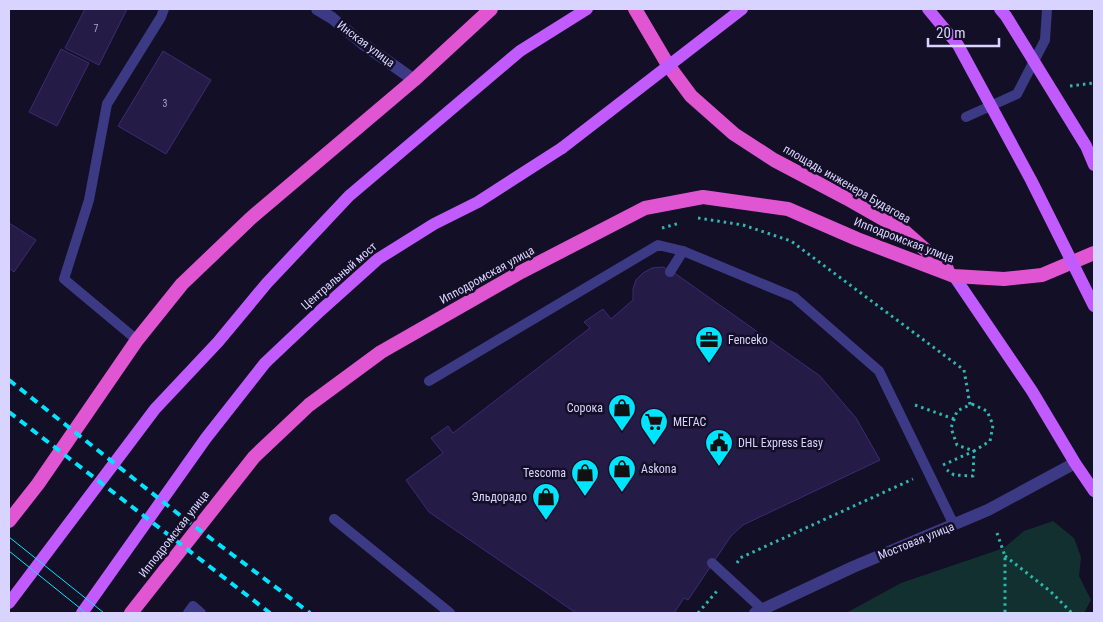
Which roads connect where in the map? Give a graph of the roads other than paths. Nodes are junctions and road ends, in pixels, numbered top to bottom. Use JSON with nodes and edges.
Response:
{"nodes":[{"id":1,"x":164,"y":9,"type":"edge"},
{"id":2,"x":317,"y":9,"type":"edge"},
{"id":3,"x":491,"y":9,"type":"edge"},
{"id":4,"x":587,"y":9,"type":"edge"},
{"id":5,"x":635,"y":9,"type":"edge"},
{"id":6,"x":742,"y":9,"type":"edge"},
{"id":7,"x":928,"y":9,"type":"edge"},
{"id":8,"x":1000,"y":9,"type":"edge"},
{"id":9,"x":1047,"y":9,"type":"edge"},
{"id":10,"x":414,"y":80,"type":"junction"},
{"id":11,"x":966,"y":117,"type":"dead end"},
{"id":12,"x":1094,"y":165,"type":"edge"},
{"id":13,"x":683,"y":251,"type":"junction"},
{"id":14,"x":1094,"y":253,"type":"edge"},
{"id":15,"x":670,"y":272,"type":"dead end"},
{"id":16,"x":954,"y":276,"type":"junction"},
{"id":17,"x":1094,"y":306,"type":"edge"},
{"id":18,"x":137,"y":340,"type":"junction"},
{"id":19,"x":429,"y":381,"type":"dead end"},
{"id":20,"x":1075,"y":464,"type":"junction"},
{"id":21,"x":1094,"y":491,"type":"edge"},
{"id":22,"x":334,"y":519,"type":"dead end"},
{"id":23,"x":9,"y":521,"type":"edge"},
{"id":24,"x":954,"y":525,"type":"junction"},
{"id":25,"x":712,"y":563,"type":"dead end"},
{"id":26,"x":9,"y":603,"type":"edge"},
{"id":27,"x":758,"y":611,"type":"edge"},
{"id":28,"x":82,"y":613,"type":"edge"},
{"id":29,"x":131,"y":613,"type":"edge"},
{"id":30,"x":188,"y":613,"type":"edge"},
{"id":31,"x":201,"y":613,"type":"edge"},
{"id":32,"x":450,"y":613,"type":"edge"}],
"edges":[{"from":1,"to":18,"type":"lane"},
{"from":2,"to":10,"type":"street","name":"Инская улица"},
{"from":3,"to":10,"type":"highway"},
{"from":4,"to":26,"type":"main road"},
{"from":5,"to":16,"type":"highway","name":"площадь инженера Будагова"},
{"from":6,"to":28,"type":"main road","name":"Центральный мост","bridge":true},
{"from":7,"to":17,"type":"main road","bridge":true},
{"from":8,"to":12,"type":"main road","bridge":true},
{"from":9,"to":11,"type":"lane"},
{"from":10,"to":18,"type":"highway"},
{"from":13,"to":15,"type":"lane"},
{"from":13,"to":19,"type":"lane"},
{"from":13,"to":24,"type":"lane"},
{"from":14,"to":16,"type":"highway"},
{"from":16,"to":20,"type":"main road"},
{"from":16,"to":29,"type":"highway","name":"Ипподромская улица"},
{"from":18,"to":23,"type":"highway"},
{"from":20,"to":21,"type":"main road"},
{"from":20,"to":24,"type":"street","name":"Мостовая улица"},
{"from":22,"to":32,"type":"lane"},
{"from":24,"to":27,"type":"street","name":"Мостовая улица"},
{"from":25,"to":27,"type":"lane"},
{"from":30,"to":31,"type":"lane"}]}
